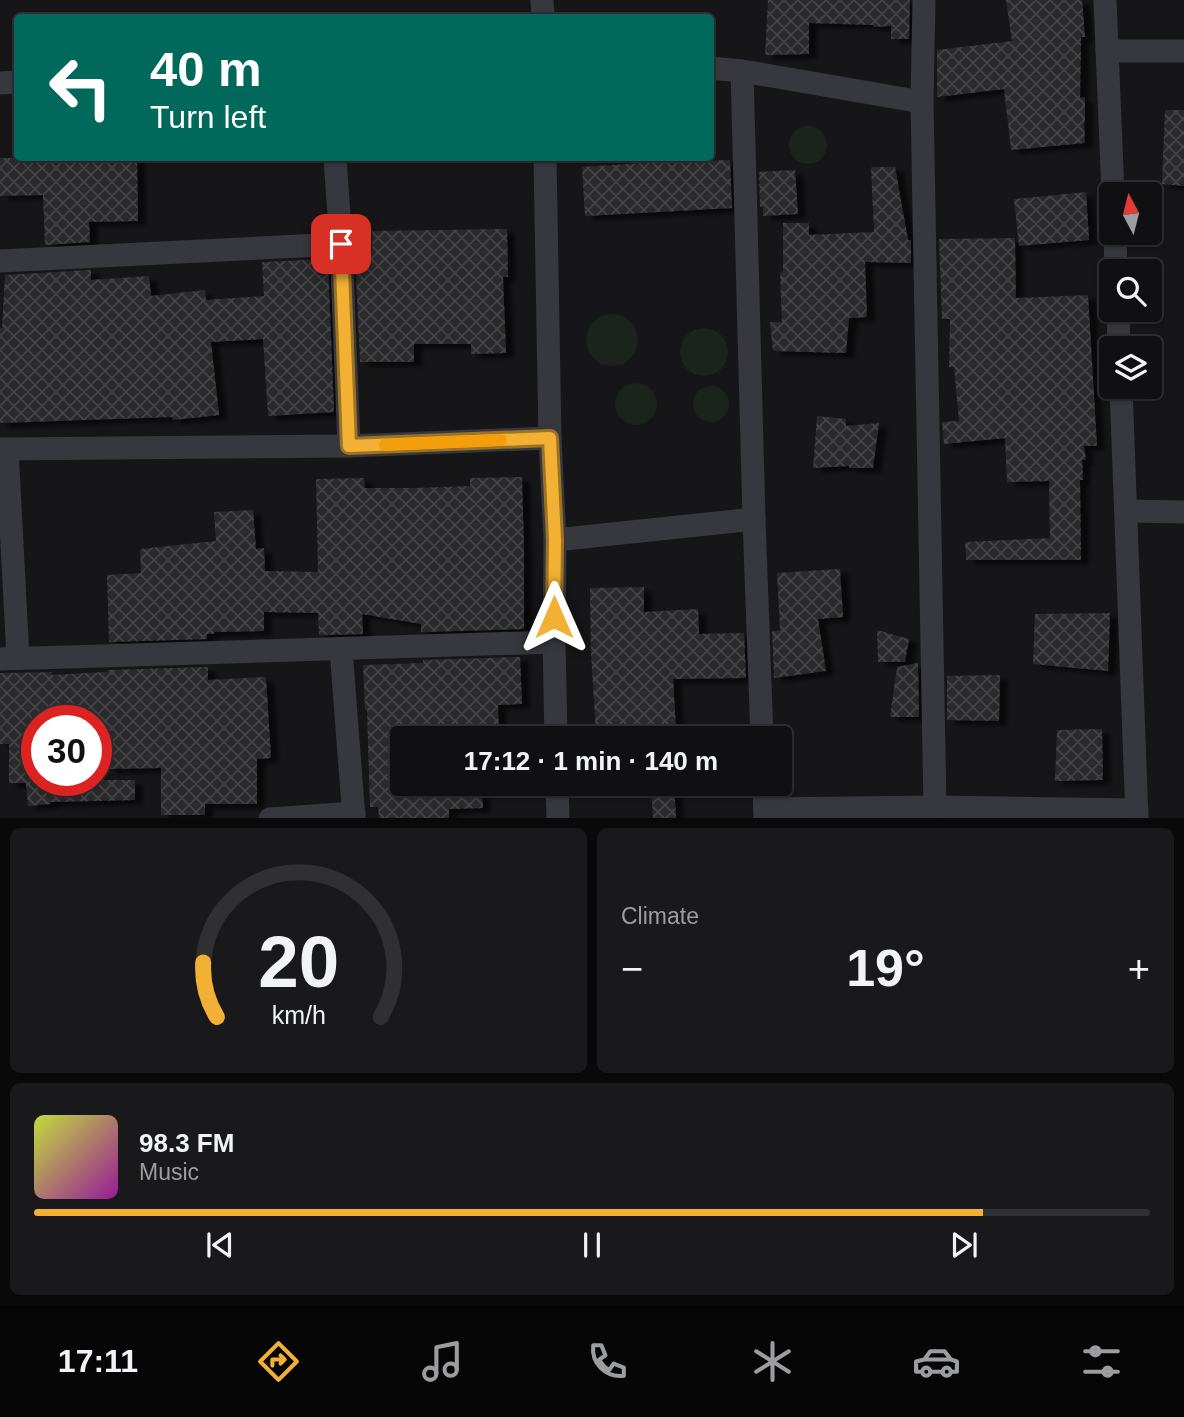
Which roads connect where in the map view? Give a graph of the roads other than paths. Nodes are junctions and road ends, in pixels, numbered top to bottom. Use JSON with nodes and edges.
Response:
{"nodes":[{"id":1,"x":924,"y":0,"type":"edge"},
{"id":2,"x":1105,"y":0,"type":"edge"},
{"id":3,"x":1107,"y":51,"type":"junction"},
{"id":4,"x":1184,"y":51,"type":"edge"},
{"id":5,"x":714,"y":68,"type":"edge"},
{"id":6,"x":742,"y":71,"type":"junction"},
{"id":7,"x":922,"y":102,"type":"junction"},
{"id":8,"x":335,"y":161,"type":"edge"},
{"id":9,"x":545,"y":161,"type":"edge"},
{"id":10,"x":1112,"y":182,"type":"edge"},
{"id":11,"x":341,"y":244,"type":"junction"},
{"id":12,"x":0,"y":261,"type":"edge"},
{"id":13,"x":1121,"y":399,"type":"edge"},
{"id":14,"x":550,"y":438,"type":"junction"},
{"id":15,"x":349,"y":446,"type":"junction"},
{"id":16,"x":4,"y":449,"type":"edge"},
{"id":17,"x":1126,"y":511,"type":"junction"},
{"id":18,"x":1184,"y":512,"type":"edge"},
{"id":19,"x":754,"y":519,"type":"junction"},
{"id":20,"x":555,"y":540,"type":"junction"},
{"id":21,"x":554,"y":642,"type":"junction"},
{"id":22,"x":341,"y":649,"type":"junction"},
{"id":23,"x":9,"y":658,"type":"edge"},
{"id":24,"x":556,"y":726,"type":"edge"},
{"id":25,"x":762,"y":726,"type":"edge"},
{"id":26,"x":557,"y":796,"type":"edge"},
{"id":27,"x":764,"y":796,"type":"edge"},
{"id":28,"x":936,"y":807,"type":"junction"},
{"id":29,"x":765,"y":814,"type":"edge"},
{"id":30,"x":1137,"y":814,"type":"edge"},
{"id":31,"x":354,"y":816,"type":"edge"},
{"id":32,"x":270,"y":818,"type":"edge"},
{"id":33,"x":558,"y":818,"type":"edge"}],
"edges":[{"from":1,"to":7,"type":"street"},
{"from":2,"to":3,"type":"street"},
{"from":3,"to":4,"type":"street"},
{"from":3,"to":10,"type":"street"},
{"from":5,"to":6,"type":"street"},
{"from":6,"to":7,"type":"street"},
{"from":6,"to":19,"type":"street"},
{"from":7,"to":28,"type":"street"},
{"from":8,"to":11,"type":"street"},
{"from":9,"to":14,"type":"street"},
{"from":11,"to":12,"type":"street"},
{"from":11,"to":15,"type":"street"},
{"from":13,"to":17,"type":"street"},
{"from":14,"to":15,"type":"street"},
{"from":14,"to":20,"type":"street"},
{"from":15,"to":16,"type":"street"},
{"from":16,"to":23,"type":"street"},
{"from":17,"to":18,"type":"street"},
{"from":17,"to":30,"type":"street"},
{"from":19,"to":20,"type":"street"},
{"from":19,"to":25,"type":"street"},
{"from":20,"to":21,"type":"street"},
{"from":21,"to":22,"type":"street"},
{"from":21,"to":24,"type":"street"},
{"from":22,"to":23,"type":"street"},
{"from":22,"to":31,"type":"street"},
{"from":26,"to":33,"type":"street"},
{"from":27,"to":29,"type":"street"},
{"from":28,"to":29,"type":"street"},
{"from":28,"to":30,"type":"street"},
{"from":31,"to":32,"type":"street"}]}
